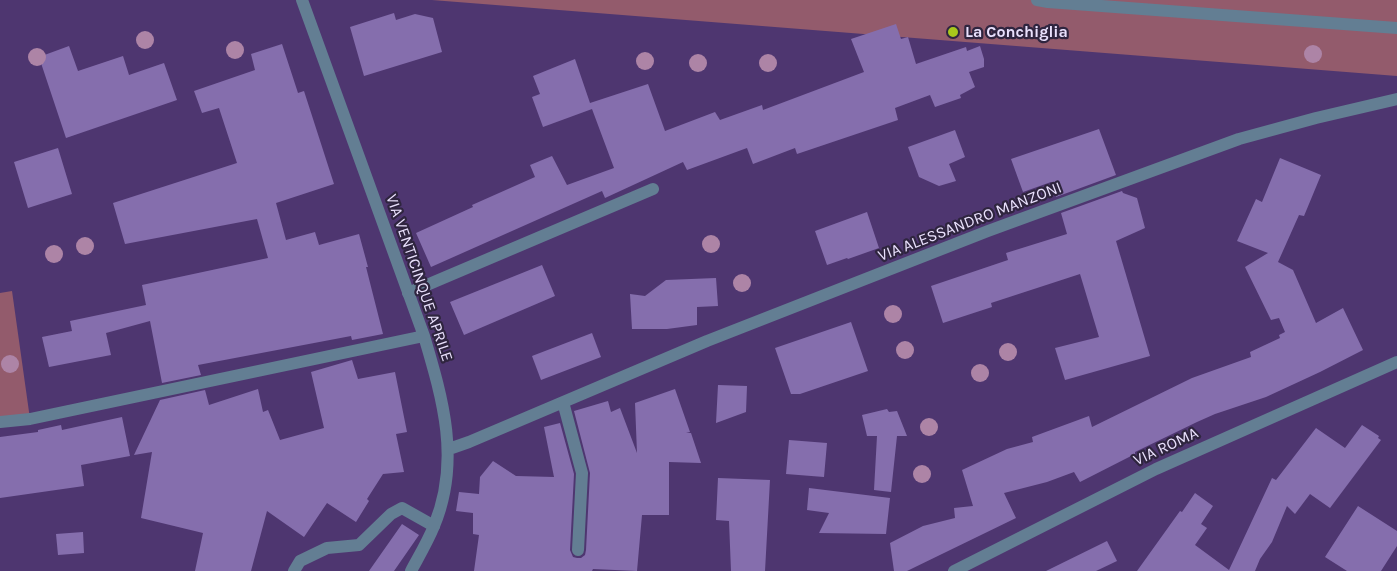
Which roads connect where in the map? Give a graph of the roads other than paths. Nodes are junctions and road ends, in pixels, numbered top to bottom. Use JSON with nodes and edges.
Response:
{"nodes":[{"id":1,"x":302,"y":0,"type":"edge"},
{"id":2,"x":1037,"y":0,"type":"edge"},
{"id":3,"x":1397,"y":28,"type":"edge"},
{"id":4,"x":1397,"y":99,"type":"edge"},
{"id":5,"x":653,"y":189,"type":"dead end"},
{"id":6,"x":408,"y":293,"type":"junction"},
{"id":7,"x":424,"y":336,"type":"junction"},
{"id":8,"x":1397,"y":362,"type":"edge"},
{"id":9,"x":563,"y":402,"type":"junction"},
{"id":10,"x":0,"y":422,"type":"edge"},
{"id":11,"x":448,"y":449,"type":"junction"},
{"id":12,"x":434,"y":526,"type":"junction"},
{"id":13,"x":578,"y":550,"type":"dead end"},
{"id":14,"x":294,"y":571,"type":"edge"},
{"id":15,"x":411,"y":571,"type":"edge"},
{"id":16,"x":954,"y":571,"type":"edge"}],
"edges":[{"from":1,"to":6,"type":"street","name":"VIA VENTICINQUE APRILE"},
{"from":2,"to":3,"type":"street"},
{"from":4,"to":9,"type":"street","name":"VIA ALESSANDRO MANZONI"},
{"from":5,"to":6,"type":"street"},
{"from":6,"to":7,"type":"street","name":"VIA VENTICINQUE APRILE"},
{"from":7,"to":10,"type":"street"},
{"from":7,"to":11,"type":"street","name":"VIA VENTICINQUE APRILE"},
{"from":8,"to":16,"type":"street","name":"VIA ROMA"},
{"from":9,"to":11,"type":"street","name":"VIA ALESSANDRO MANZONI"},
{"from":9,"to":13,"type":"street"},
{"from":11,"to":12,"type":"street","name":"VIA VENTICINQUE APRILE"},
{"from":12,"to":14,"type":"street"},
{"from":12,"to":15,"type":"street","name":"VIA VENTICINQUE APRILE"}]}
